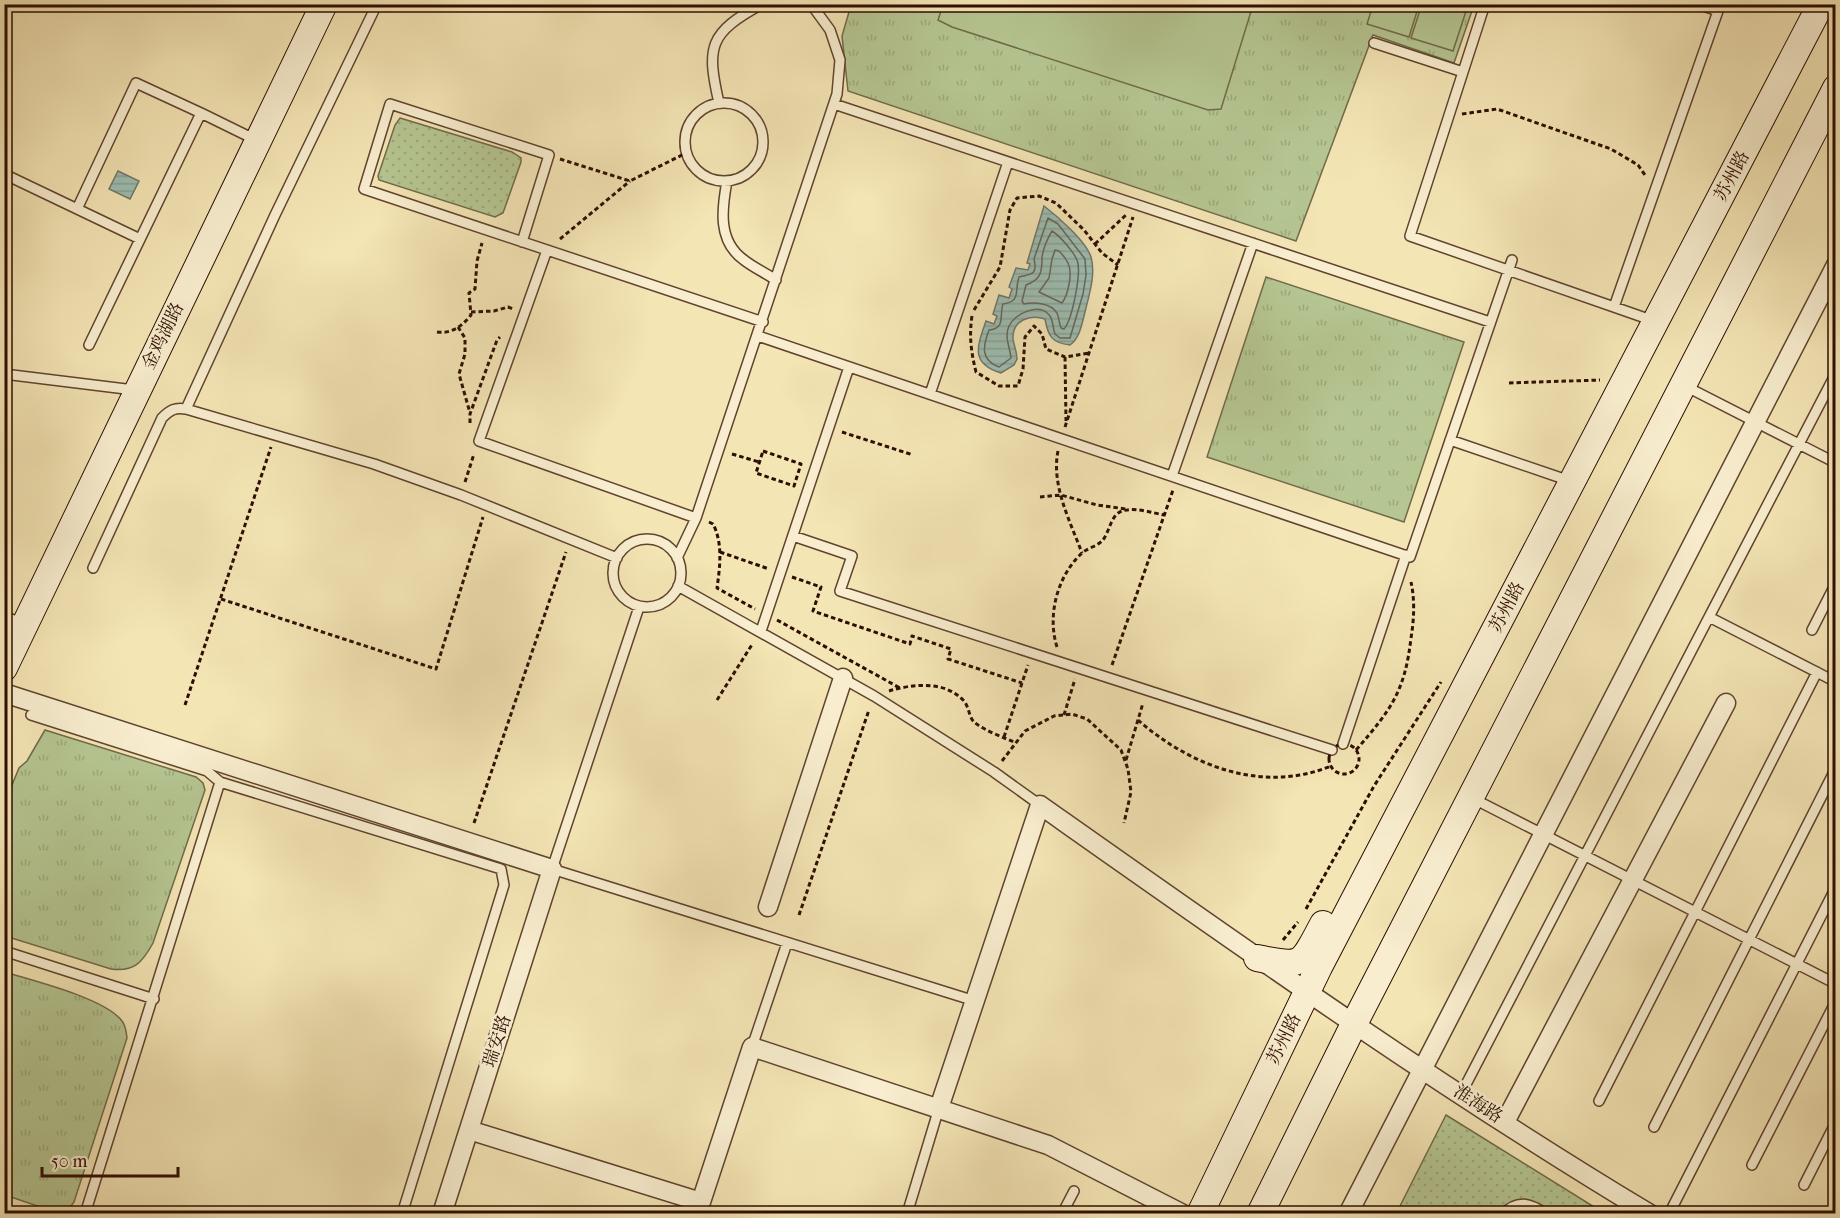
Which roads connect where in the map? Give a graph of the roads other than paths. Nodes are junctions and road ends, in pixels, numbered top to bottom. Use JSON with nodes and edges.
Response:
{"nodes":[{"id":1,"x":324,"y":4,"type":"edge"},
{"id":2,"x":377,"y":4,"type":"edge"},
{"id":3,"x":762,"y":4,"type":"edge"},
{"id":4,"x":811,"y":4,"type":"edge"},
{"id":5,"x":1485,"y":4,"type":"edge"},
{"id":6,"x":1698,"y":4,"type":"edge"},
{"id":7,"x":1810,"y":4,"type":"edge"},
{"id":8,"x":1821,"y":4,"type":"edge"},
{"id":9,"x":1806,"y":33,"type":"junction"},
{"id":10,"x":1374,"y":44,"type":"dead end"},
{"id":11,"x":1463,"y":72,"type":"junction"},
{"id":12,"x":1836,"y":88,"type":"edge"},
{"id":13,"x":719,"y":103,"type":"junction"},
{"id":14,"x":834,"y":104,"type":"junction"},
{"id":15,"x":201,"y":113,"type":"junction"},
{"id":16,"x":258,"y":141,"type":"junction"},
{"id":17,"x":1008,"y":162,"type":"junction"},
{"id":18,"x":4,"y":174,"type":"edge"},
{"id":19,"x":727,"y":181,"type":"junction"},
{"id":20,"x":76,"y":208,"type":"junction"},
{"id":21,"x":140,"y":239,"type":"junction"},
{"id":22,"x":522,"y":242,"type":"junction"},
{"id":23,"x":1252,"y":243,"type":"junction"},
{"id":24,"x":547,"y":250,"type":"junction"},
{"id":25,"x":1510,"y":265,"type":"junction"},
{"id":26,"x":1836,"y":265,"type":"edge"},
{"id":27,"x":776,"y":280,"type":"junction"},
{"id":28,"x":1614,"y":307,"type":"junction"},
{"id":29,"x":763,"y":322,"type":"junction"},
{"id":30,"x":1490,"y":322,"type":"junction"},
{"id":31,"x":1656,"y":322,"type":"junction"},
{"id":32,"x":758,"y":336,"type":"junction"},
{"id":33,"x":89,"y":345,"type":"dead end"},
{"id":34,"x":849,"y":367,"type":"junction"},
{"id":35,"x":1836,"y":373,"type":"edge"},
{"id":36,"x":4,"y":374,"type":"edge"},
{"id":37,"x":1683,"y":385,"type":"junction"},
{"id":38,"x":137,"y":390,"type":"junction"},
{"id":39,"x":930,"y":394,"type":"junction"},
{"id":40,"x":186,"y":409,"type":"junction"},
{"id":41,"x":1755,"y":422,"type":"junction"},
{"id":42,"x":1450,"y":440,"type":"junction"},
{"id":43,"x":1799,"y":444,"type":"junction"},
{"id":44,"x":1836,"y":462,"type":"edge"},
{"id":45,"x":1175,"y":477,"type":"junction"},
{"id":46,"x":1572,"y":482,"type":"junction"},
{"id":47,"x":696,"y":518,"type":"junction"},
{"id":48,"x":793,"y":536,"type":"junction"},
{"id":49,"x":1406,"y":555,"type":"junction"},
{"id":50,"x":616,"y":558,"type":"junction"},
{"id":51,"x":677,"y":558,"type":"junction"},
{"id":52,"x":93,"y":568,"type":"dead end"},
{"id":53,"x":1836,"y":583,"type":"edge"},
{"id":54,"x":678,"y":586,"type":"junction"},
{"id":55,"x":639,"y":607,"type":"junction"},
{"id":56,"x":1709,"y":617,"type":"junction"},
{"id":57,"x":15,"y":620,"type":"edge"},
{"id":58,"x":1812,"y":630,"type":"dead end"},
{"id":59,"x":761,"y":631,"type":"junction"},
{"id":60,"x":4,"y":668,"type":"edge"},
{"id":61,"x":1817,"y":672,"type":"junction"},
{"id":62,"x":843,"y":678,"type":"junction"},
{"id":63,"x":1836,"y":682,"type":"edge"},
{"id":64,"x":4,"y":693,"type":"edge"},
{"id":65,"x":1726,"y":703,"type":"dead end"},
{"id":66,"x":1456,"y":704,"type":"junction"},
{"id":67,"x":31,"y":715,"type":"dead end"},
{"id":68,"x":1343,"y":744,"type":"dead end"},
{"id":69,"x":1332,"y":750,"type":"dead end"},
{"id":70,"x":1836,"y":768,"type":"edge"},
{"id":71,"x":220,"y":782,"type":"junction"},
{"id":72,"x":1470,"y":797,"type":"junction"},
{"id":73,"x":1040,"y":805,"type":"junction"},
{"id":74,"x":1543,"y":834,"type":"junction"},
{"id":75,"x":1585,"y":856,"type":"junction"},
{"id":76,"x":552,"y":869,"type":"junction"},
{"id":77,"x":1633,"y":880,"type":"junction"},
{"id":78,"x":1836,"y":887,"type":"edge"},
{"id":79,"x":768,"y":907,"type":"dead end"},
{"id":80,"x":1695,"y":912,"type":"junction"},
{"id":81,"x":1749,"y":939,"type":"junction"},
{"id":82,"x":787,"y":943,"type":"junction"},
{"id":83,"x":4,"y":951,"type":"edge"},
{"id":84,"x":1257,"y":958,"type":"junction"},
{"id":85,"x":1797,"y":964,"type":"junction"},
{"id":86,"x":1836,"y":984,"type":"edge"},
{"id":87,"x":1306,"y":992,"type":"junction"},
{"id":88,"x":154,"y":999,"type":"junction"},
{"id":89,"x":975,"y":1001,"type":"junction"},
{"id":90,"x":1836,"y":1001,"type":"edge"},
{"id":91,"x":1354,"y":1024,"type":"junction"},
{"id":92,"x":752,"y":1047,"type":"junction"},
{"id":93,"x":1423,"y":1068,"type":"junction"},
{"id":94,"x":1461,"y":1094,"type":"junction"},
{"id":95,"x":1599,"y":1101,"type":"dead end"},
{"id":96,"x":939,"y":1108,"type":"junction"},
{"id":97,"x":1505,"y":1122,"type":"junction"},
{"id":98,"x":1836,"y":1122,"type":"edge"},
{"id":99,"x":1654,"y":1127,"type":"dead end"},
{"id":100,"x":469,"y":1130,"type":"junction"},
{"id":101,"x":1752,"y":1165,"type":"dead end"},
{"id":102,"x":1804,"y":1185,"type":"dead end"},
{"id":103,"x":1074,"y":1191,"type":"dead end"},
{"id":104,"x":699,"y":1208,"type":"edge"},
{"id":105,"x":4,"y":1212,"type":"edge"},
{"id":106,"x":10,"y":1214,"type":"edge"},
{"id":107,"x":85,"y":1214,"type":"edge"},
{"id":108,"x":402,"y":1214,"type":"edge"},
{"id":109,"x":442,"y":1214,"type":"edge"},
{"id":110,"x":907,"y":1214,"type":"edge"},
{"id":111,"x":1062,"y":1214,"type":"edge"},
{"id":112,"x":1183,"y":1214,"type":"edge"},
{"id":113,"x":1200,"y":1214,"type":"edge"},
{"id":114,"x":1260,"y":1214,"type":"edge"},
{"id":115,"x":1348,"y":1214,"type":"edge"},
{"id":116,"x":1503,"y":1214,"type":"edge"},
{"id":117,"x":1546,"y":1214,"type":"edge"},
{"id":118,"x":1650,"y":1214,"type":"edge"},
{"id":119,"x":1669,"y":1214,"type":"edge"}],
"edges":[{"from":1,"to":16,"type":"main road","name":"金鸡湖路"},
{"from":2,"to":40,"type":"lane"},
{"from":3,"to":13,"type":"lane"},
{"from":4,"to":14,"type":"lane"},
{"from":5,"to":11,"type":"lane"},
{"from":6,"to":28,"type":"lane"},
{"from":7,"to":9,"type":"main road"},
{"from":8,"to":9,"type":"main road","name":"苏州路"},
{"from":9,"to":31,"type":"main road","name":"苏州路"},
{"from":10,"to":11,"type":"lane"},
{"from":11,"to":25,"type":"lane"},
{"from":12,"to":37,"type":"main road"},
{"from":13,"to":19,"type":"lane"},
{"from":13,"to":19,"type":"lane"},
{"from":14,"to":17,"type":"lane"},
{"from":14,"to":27,"type":"lane"},
{"from":15,"to":16,"type":"lane"},
{"from":15,"to":20,"type":"lane"},
{"from":15,"to":21,"type":"lane"},
{"from":16,"to":38,"type":"main road","name":"金鸡湖路"},
{"from":17,"to":23,"type":"lane"},
{"from":17,"to":39,"type":"lane"},
{"from":18,"to":20,"type":"lane"},
{"from":19,"to":27,"type":"lane"},
{"from":20,"to":21,"type":"lane"},
{"from":21,"to":33,"type":"lane"},
{"from":22,"to":22,"type":"lane"},
{"from":22,"to":24,"type":"lane"},
{"from":23,"to":30,"type":"lane"},
{"from":23,"to":45,"type":"lane"},
{"from":24,"to":29,"type":"lane"},
{"from":24,"to":47,"type":"lane"},
{"from":25,"to":28,"type":"lane"},
{"from":25,"to":30,"type":"lane"},
{"from":26,"to":41,"type":"street"},
{"from":27,"to":29,"type":"lane"},
{"from":28,"to":31,"type":"lane"},
{"from":29,"to":32,"type":"lane"},
{"from":30,"to":42,"type":"lane"},
{"from":31,"to":46,"type":"main road","name":"苏州路"},
{"from":32,"to":34,"type":"lane"},
{"from":32,"to":47,"type":"lane"},
{"from":34,"to":39,"type":"lane"},
{"from":34,"to":48,"type":"lane"},
{"from":35,"to":43,"type":"lane"},
{"from":36,"to":38,"type":"lane"},
{"from":37,"to":41,"type":"lane"},
{"from":37,"to":72,"type":"main road"},
{"from":38,"to":57,"type":"main road","name":"金鸡湖路"},
{"from":39,"to":45,"type":"lane"},
{"from":40,"to":50,"type":"lane"},
{"from":40,"to":52,"type":"lane"},
{"from":41,"to":43,"type":"lane"},
{"from":41,"to":74,"type":"street"},
{"from":42,"to":46,"type":"lane"},
{"from":42,"to":49,"type":"lane"},
{"from":43,"to":44,"type":"lane"},
{"from":43,"to":56,"type":"lane"},
{"from":45,"to":49,"type":"lane"},
{"from":46,"to":66,"type":"main road","name":"苏州路"},
{"from":47,"to":51,"type":"lane"},
{"from":48,"to":59,"type":"lane"},
{"from":48,"to":69,"type":"lane"},
{"from":49,"to":68,"type":"lane"},
{"from":50,"to":51,"type":"lane"},
{"from":50,"to":55,"type":"lane"},
{"from":51,"to":54,"type":"lane"},
{"from":53,"to":58,"type":"lane"},
{"from":54,"to":55,"type":"lane"},
{"from":54,"to":59,"type":"lane"},
{"from":55,"to":76,"type":"lane"},
{"from":56,"to":61,"type":"lane"},
{"from":56,"to":75,"type":"lane"},
{"from":57,"to":60,"type":"main road","name":"金鸡湖路"},
{"from":59,"to":62,"type":"lane"},
{"from":61,"to":63,"type":"lane"},
{"from":61,"to":80,"type":"lane"},
{"from":62,"to":73,"type":"lane"},
{"from":62,"to":79,"type":"street"},
{"from":64,"to":76,"type":"street"},
{"from":65,"to":77,"type":"street"},
{"from":66,"to":84,"type":"main road"},
{"from":66,"to":87,"type":"main road","name":"苏州路"},
{"from":67,"to":71,"type":"lane"},
{"from":70,"to":81,"type":"lane"},
{"from":71,"to":88,"type":"lane"},
{"from":71,"to":108,"type":"lane"},
{"from":72,"to":74,"type":"lane"},
{"from":72,"to":91,"type":"main road"},
{"from":73,"to":84,"type":"street","name":"淮海路"},
{"from":73,"to":89,"type":"street"},
{"from":74,"to":75,"type":"lane"},
{"from":74,"to":93,"type":"street"},
{"from":75,"to":77,"type":"lane"},
{"from":75,"to":94,"type":"lane"},
{"from":76,"to":82,"type":"lane"},
{"from":76,"to":100,"type":"street","name":"瑞安路"},
{"from":77,"to":80,"type":"lane"},
{"from":77,"to":97,"type":"street"},
{"from":78,"to":85,"type":"lane"},
{"from":80,"to":81,"type":"lane"},
{"from":80,"to":95,"type":"lane"},
{"from":81,"to":85,"type":"lane"},
{"from":81,"to":99,"type":"lane"},
{"from":82,"to":89,"type":"lane"},
{"from":82,"to":92,"type":"lane"},
{"from":83,"to":88,"type":"lane"},
{"from":84,"to":87,"type":"street","name":"淮海路"},
{"from":85,"to":86,"type":"lane"},
{"from":85,"to":119,"type":"lane"},
{"from":87,"to":91,"type":"street","name":"淮海路"},
{"from":87,"to":113,"type":"main road","name":"苏州路"},
{"from":88,"to":107,"type":"lane"},
{"from":89,"to":96,"type":"street"},
{"from":90,"to":101,"type":"lane"},
{"from":91,"to":93,"type":"street","name":"淮海路"},
{"from":91,"to":114,"type":"main road"},
{"from":92,"to":96,"type":"street"},
{"from":92,"to":104,"type":"street"},
{"from":93,"to":94,"type":"street","name":"淮海路"},
{"from":93,"to":115,"type":"street"},
{"from":94,"to":97,"type":"street","name":"淮海路"},
{"from":96,"to":110,"type":"lane"},
{"from":96,"to":112,"type":"street"},
{"from":97,"to":118,"type":"street","name":"淮海路"},
{"from":98,"to":102,"type":"lane"},
{"from":100,"to":104,"type":"street"},
{"from":100,"to":109,"type":"street","name":"瑞安路"},
{"from":103,"to":111,"type":"lane"},
{"from":105,"to":106,"type":"lane"},
{"from":116,"to":117,"type":"lane"}]}
